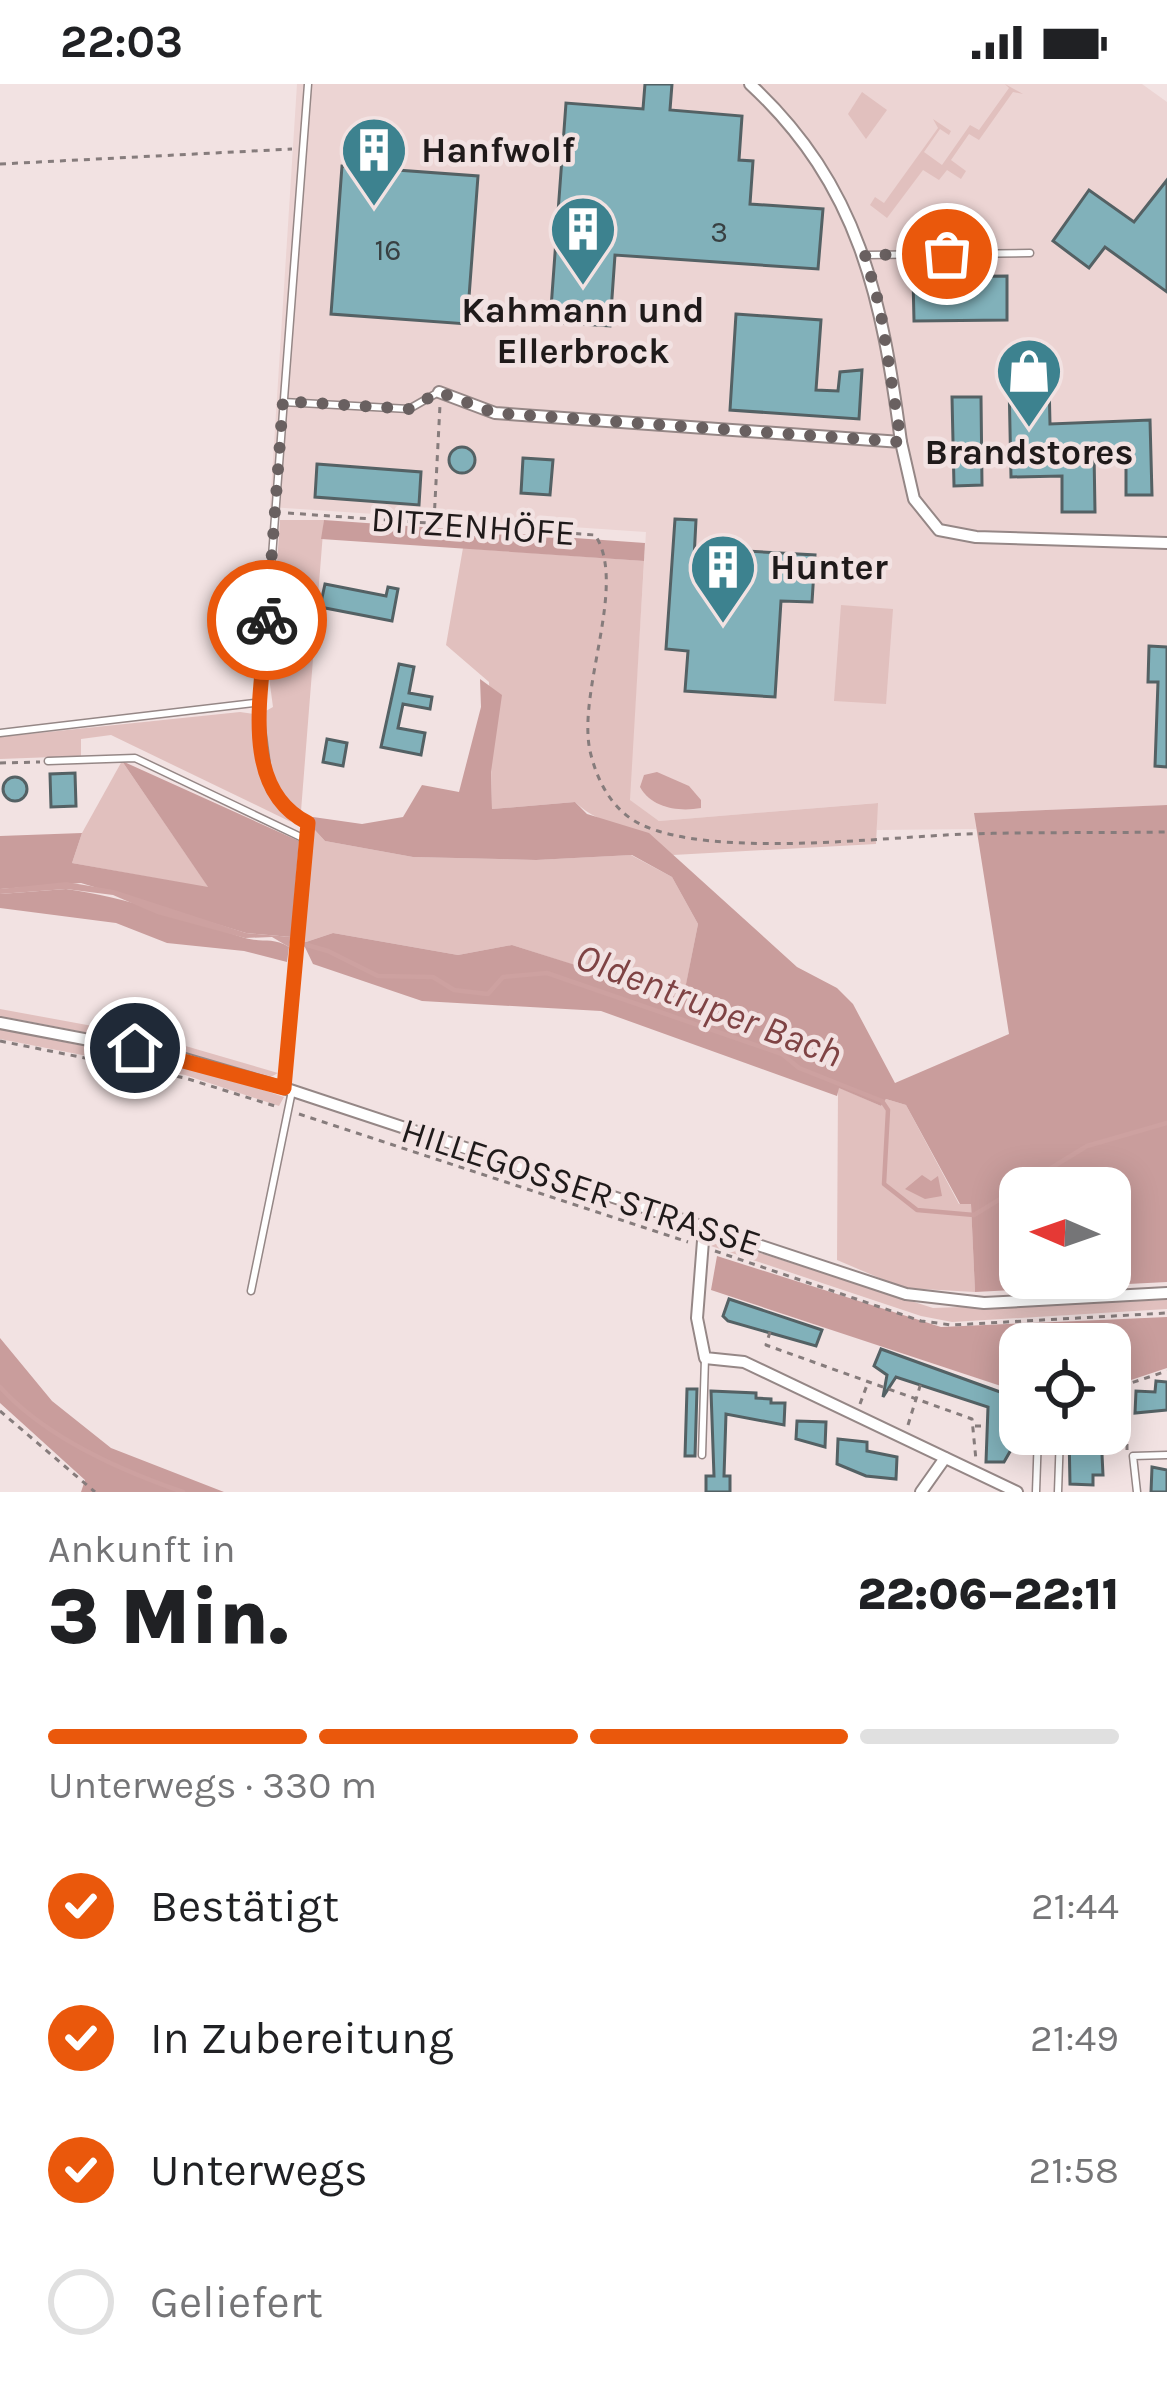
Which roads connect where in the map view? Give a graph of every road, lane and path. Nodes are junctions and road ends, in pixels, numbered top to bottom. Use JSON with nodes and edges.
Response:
{"nodes":[{"id":1,"x":308,"y":84,"type":"edge"},
{"id":2,"x":750,"y":84,"type":"edge"},
{"id":3,"x":302,"y":148,"type":"junction"},
{"id":4,"x":0,"y":164,"type":"edge"},
{"id":5,"x":1030,"y":253,"type":"dead end"},
{"id":6,"x":865,"y":255,"type":"junction"},
{"id":7,"x":439,"y":392,"type":"joint"},
{"id":8,"x":283,"y":401,"type":"junction"},
{"id":9,"x":440,"y":419,"type":"dead end"},
{"id":10,"x":901,"y":442,"type":"junction"},
{"id":11,"x":274,"y":512,"type":"junction"},
{"id":12,"x":434,"y":523,"type":"junction"},
{"id":13,"x":1167,"y":543,"type":"edge"},
{"id":14,"x":262,"y":702,"type":"junction"},
{"id":15,"x":0,"y":733,"type":"edge"},
{"id":16,"x":48,"y":761,"type":"joint"},
{"id":17,"x":0,"y":763,"type":"edge"},
{"id":18,"x":1167,"y":832,"type":"edge"},
{"id":19,"x":307,"y":840,"type":"junction"},
{"id":20,"x":0,"y":1023,"type":"edge"},
{"id":21,"x":0,"y":1042,"type":"edge"},
{"id":22,"x":288,"y":1090,"type":"junction"},
{"id":23,"x":286,"y":1110,"type":"junction"},
{"id":24,"x":704,"y":1228,"type":"junction"},
{"id":25,"x":701,"y":1247,"type":"junction"},
{"id":26,"x":251,"y":1291,"type":"dead end"},
{"id":27,"x":1167,"y":1293,"type":"edge"},
{"id":28,"x":1167,"y":1313,"type":"edge"},
{"id":29,"x":770,"y":1333,"type":"dead end"},
{"id":30,"x":705,"y":1358,"type":"junction"},
{"id":31,"x":1167,"y":1371,"type":"edge"},
{"id":32,"x":867,"y":1383,"type":"junction"},
{"id":33,"x":921,"y":1383,"type":"dead end"},
{"id":34,"x":1131,"y":1383,"type":"edge"},
{"id":35,"x":916,"y":1399,"type":"junction"},
{"id":36,"x":0,"y":1411,"type":"edge"},
{"id":37,"x":856,"y":1414,"type":"junction"},
{"id":38,"x":974,"y":1426,"type":"junction"},
{"id":39,"x":987,"y":1426,"type":"dead end"},
{"id":40,"x":902,"y":1437,"type":"junction"},
{"id":41,"x":977,"y":1439,"type":"junction"},
{"id":42,"x":987,"y":1440,"type":"dead end"},
{"id":43,"x":702,"y":1455,"type":"dead end"},
{"id":44,"x":1037,"y":1455,"type":"edge"},
{"id":45,"x":1059,"y":1455,"type":"edge"},
{"id":46,"x":1167,"y":1455,"type":"edge"},
{"id":47,"x":1132,"y":1456,"type":"joint"},
{"id":48,"x":945,"y":1458,"type":"junction"},
{"id":49,"x":972,"y":1471,"type":"junction"},
{"id":50,"x":95,"y":1492,"type":"edge"},
{"id":51,"x":921,"y":1492,"type":"edge"},
{"id":52,"x":1017,"y":1492,"type":"edge"},
{"id":53,"x":1036,"y":1492,"type":"edge"},
{"id":54,"x":1058,"y":1492,"type":"edge"},
{"id":55,"x":1137,"y":1492,"type":"edge"}],
"edges":[{"from":1,"to":3,"type":"lane"},
{"from":2,"to":6,"type":"street"},
{"from":3,"to":4,"type":"path"},
{"from":3,"to":8,"type":"lane"},
{"from":5,"to":6,"type":"lane"},
{"from":6,"to":10,"type":"street"},
{"from":7,"to":8,"type":"lane"},
{"from":7,"to":10,"type":"street"},
{"from":8,"to":11,"type":"lane"},
{"from":9,"to":12,"type":"path"},
{"from":10,"to":13,"type":"street"},
{"from":11,"to":12,"type":"path","name":"DITZENHÖFE"},
{"from":11,"to":14,"type":"lane"},
{"from":12,"to":18,"type":"path","name":"DITZENHÖFE"},
{"from":14,"to":15,"type":"lane"},
{"from":14,"to":19,"type":"lane"},
{"from":16,"to":17,"type":"path"},
{"from":16,"to":19,"type":"lane"},
{"from":19,"to":22,"type":"lane"},
{"from":20,"to":22,"type":"street","name":"HILLEGOSSER STRASSE"},
{"from":21,"to":23,"type":"path"},
{"from":22,"to":23,"type":"lane"},
{"from":22,"to":24,"type":"street","name":"HILLEGOSSER STRASSE"},
{"from":23,"to":25,"type":"path"},
{"from":23,"to":26,"type":"lane"},
{"from":24,"to":25,"type":"street"},
{"from":24,"to":27,"type":"street","name":"HILLEGOSSER STRASSE"},
{"from":25,"to":28,"type":"path"},
{"from":25,"to":30,"type":"street"},
{"from":29,"to":32,"type":"path"},
{"from":30,"to":37,"type":"street"},
{"from":30,"to":43,"type":"lane"},
{"from":31,"to":34,"type":"path"},
{"from":32,"to":35,"type":"path"},
{"from":32,"to":37,"type":"path"},
{"from":33,"to":35,"type":"path"},
{"from":35,"to":38,"type":"path"},
{"from":35,"to":40,"type":"path"},
{"from":36,"to":50,"type":"path"},
{"from":37,"to":40,"type":"street"},
{"from":38,"to":39,"type":"path"},
{"from":38,"to":41,"type":"path"},
{"from":40,"to":48,"type":"street"},
{"from":41,"to":42,"type":"path"},
{"from":41,"to":49,"type":"path"},
{"from":44,"to":53,"type":"lane"},
{"from":45,"to":54,"type":"lane"},
{"from":46,"to":47,"type":"lane"},
{"from":47,"to":55,"type":"lane"},
{"from":48,"to":49,"type":"street"},
{"from":48,"to":51,"type":"street"},
{"from":49,"to":52,"type":"street"}]}
